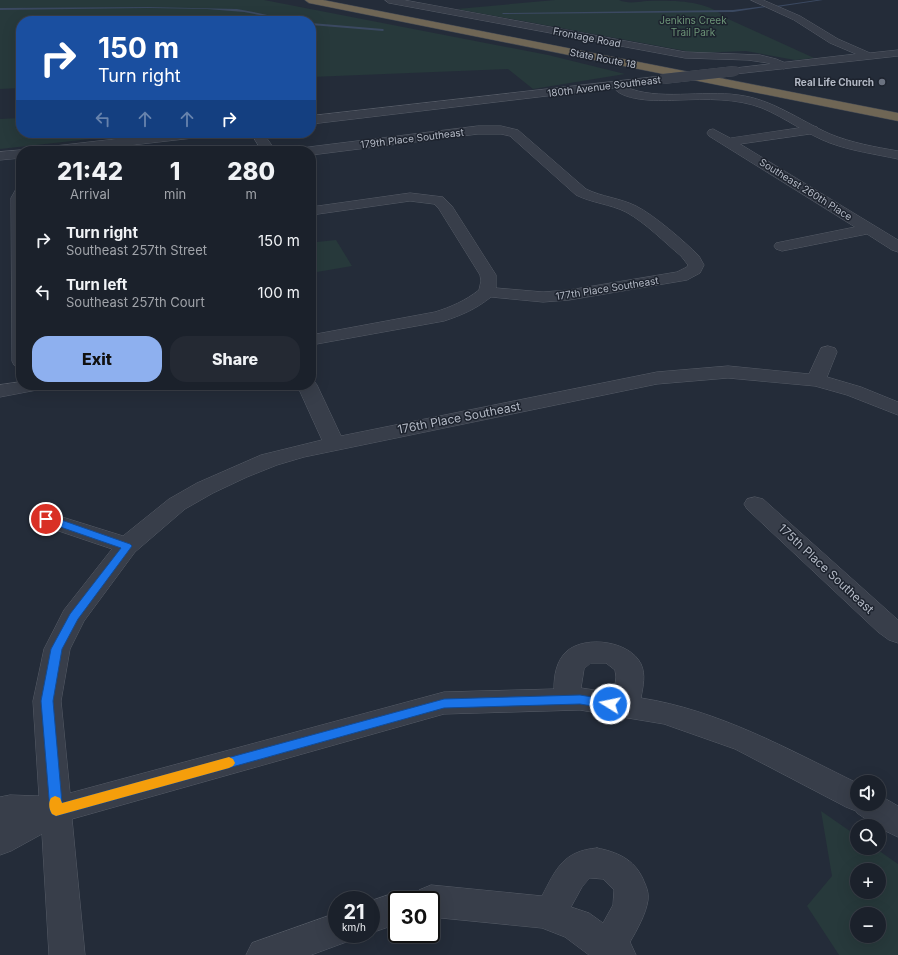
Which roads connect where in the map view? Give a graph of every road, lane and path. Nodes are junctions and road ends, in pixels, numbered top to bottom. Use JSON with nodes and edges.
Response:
{"nodes":[{"id":1,"x":309,"y":0,"type":"edge"},
{"id":2,"x":328,"y":0,"type":"edge"},
{"id":3,"x":389,"y":0,"type":"edge"},
{"id":4,"x":755,"y":0,"type":"edge"},
{"id":5,"x":411,"y":18,"type":"junction"},
{"id":6,"x":446,"y":25,"type":"junction"},
{"id":7,"x":898,"y":53,"type":"edge"},
{"id":8,"x":869,"y":56,"type":"junction"},
{"id":9,"x":784,"y":66,"type":"junction"},
{"id":10,"x":616,"y":85,"type":"junction"},
{"id":11,"x":898,"y":108,"type":"edge"},
{"id":12,"x":898,"y":116,"type":"edge"},
{"id":13,"x":316,"y":119,"type":"edge"},
{"id":14,"x":813,"y":130,"type":"junction"},
{"id":15,"x":714,"y":133,"type":"dead end"},
{"id":16,"x":159,"y":138,"type":"edge"},
{"id":17,"x":730,"y":142,"type":"junction"},
{"id":18,"x":89,"y":146,"type":"edge"},
{"id":19,"x":316,"y":150,"type":"edge"},
{"id":20,"x":16,"y":154,"type":"edge"},
{"id":21,"x":898,"y":155,"type":"edge"},
{"id":22,"x":0,"y":156,"type":"edge"},
{"id":23,"x":316,"y":210,"type":"edge"},
{"id":24,"x":870,"y":229,"type":"junction"},
{"id":25,"x":782,"y":246,"type":"dead end"},
{"id":26,"x":898,"y":247,"type":"edge"},
{"id":27,"x":694,"y":270,"type":"joint"},
{"id":28,"x":487,"y":292,"type":"junction"},
{"id":29,"x":316,"y":339,"type":"edge"},
{"id":30,"x":828,"y":352,"type":"dead end"},
{"id":31,"x":816,"y":380,"type":"junction"},
{"id":32,"x":16,"y":388,"type":"edge"},
{"id":33,"x":309,"y":390,"type":"edge"},
{"id":34,"x":0,"y":391,"type":"edge"},
{"id":35,"x":898,"y":409,"type":"edge"},
{"id":36,"x":334,"y":444,"type":"junction"},
{"id":37,"x":755,"y":504,"type":"dead end"},
{"id":38,"x":46,"y":519,"type":"dead end"},
{"id":39,"x":127,"y":546,"type":"junction"},
{"id":40,"x":898,"y":633,"type":"edge"},
{"id":41,"x":567,"y":700,"type":"junction"},
{"id":42,"x":625,"y":707,"type":"junction"},
{"id":43,"x":850,"y":794,"type":"edge"},
{"id":44,"x":56,"y":810,"type":"junction"},
{"id":45,"x":0,"y":811,"type":"edge"},
{"id":46,"x":879,"y":811,"type":"edge"},
{"id":47,"x":898,"y":823,"type":"edge"},
{"id":48,"x":0,"y":841,"type":"edge"},
{"id":49,"x":440,"y":902,"type":"edge"},
{"id":50,"x":550,"y":915,"type":"junction"},
{"id":51,"x":328,"y":932,"type":"edge"},
{"id":52,"x":613,"y":951,"type":"edge"},
{"id":53,"x":67,"y":955,"type":"edge"},
{"id":54,"x":264,"y":955,"type":"edge"}],
"edges":[{"from":1,"to":5,"type":"highway","name":"State Route 18"},
{"from":2,"to":5,"type":"highway","name":"State Route 18"},
{"from":3,"to":9,"type":"street","name":"Frontage Road"},
{"from":4,"to":8,"type":"street"},
{"from":5,"to":6,"type":"highway","name":"State Route 18"},
{"from":6,"to":11,"type":"highway","name":"State Route 18"},
{"from":6,"to":12,"type":"highway","name":"State Route 18"},
{"from":7,"to":8,"type":"street","name":"180th Avenue Southeast"},
{"from":8,"to":9,"type":"street","name":"180th Avenue Southeast"},
{"from":9,"to":10,"type":"street","name":"180th Avenue Southeast","bridge":true},
{"from":10,"to":13,"type":"street","name":"180th Avenue Southeast"},
{"from":10,"to":14,"type":"street"},
{"from":14,"to":17,"type":"street"},
{"from":14,"to":21,"type":"street"},
{"from":15,"to":17,"type":"street","name":"Southeast 260th Place"},
{"from":16,"to":18,"type":"street"},
{"from":17,"to":24,"type":"street","name":"Southeast 260th Place"},
{"from":19,"to":27,"type":"street","name":"179th Place Southeast"},
{"from":20,"to":22,"type":"street"},
{"from":23,"to":28,"type":"street"},
{"from":24,"to":25,"type":"street"},
{"from":24,"to":26,"type":"street","name":"Southeast 260th Place"},
{"from":27,"to":28,"type":"street","name":"177th Place Southeast"},
{"from":28,"to":29,"type":"street"},
{"from":30,"to":31,"type":"street"},
{"from":31,"to":35,"type":"street","name":"176th Place Southeast"},
{"from":31,"to":36,"type":"street","name":"176th Place Southeast"},
{"from":32,"to":34,"type":"street"},
{"from":33,"to":36,"type":"street"},
{"from":36,"to":39,"type":"street","name":"176th Place Southeast"},
{"from":37,"to":40,"type":"street","name":"175th Place Southeast"},
{"from":38,"to":39,"type":"street"},
{"from":39,"to":44,"type":"street","name":"176th Place Southeast"},
{"from":41,"to":42,"type":"street"},
{"from":41,"to":42,"type":"street"},
{"from":41,"to":44,"type":"street"},
{"from":42,"to":43,"type":"street"},
{"from":44,"to":45,"type":"street"},
{"from":44,"to":48,"type":"street"},
{"from":44,"to":53,"type":"street","name":"176th Place Southeast"},
{"from":46,"to":47,"type":"street"},
{"from":49,"to":50,"type":"street"},
{"from":50,"to":52,"type":"street"},
{"from":50,"to":52,"type":"street"},
{"from":51,"to":54,"type":"street"}]}
